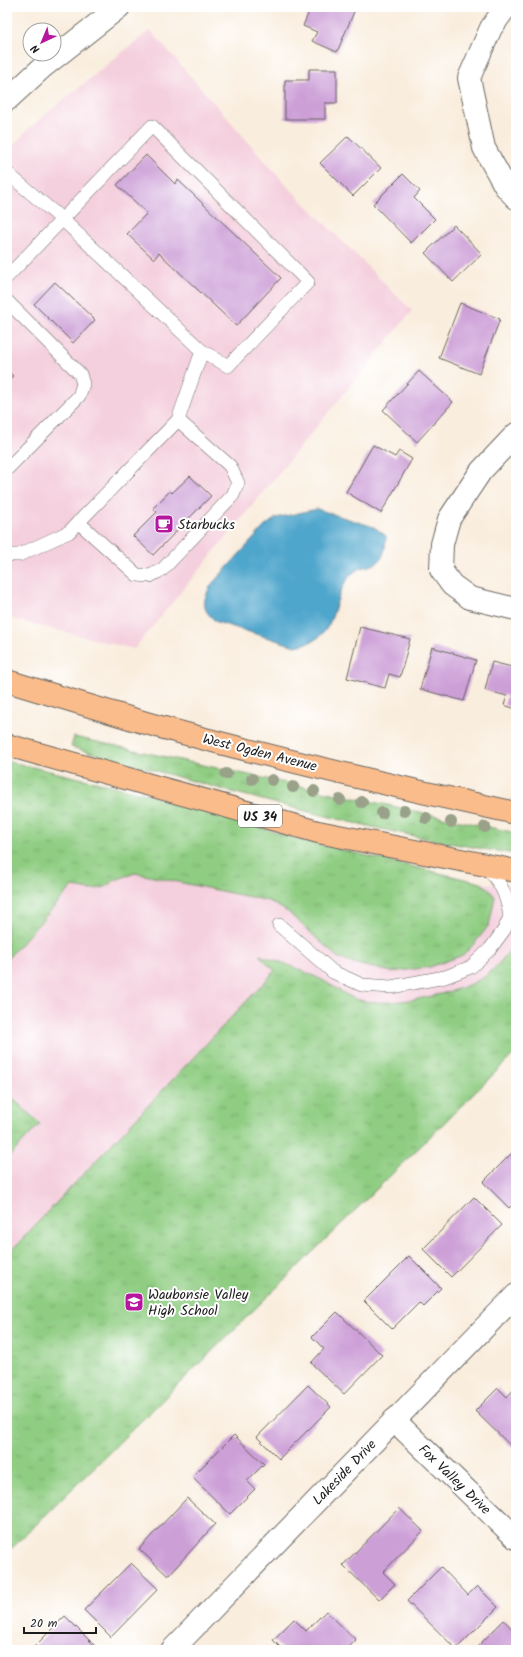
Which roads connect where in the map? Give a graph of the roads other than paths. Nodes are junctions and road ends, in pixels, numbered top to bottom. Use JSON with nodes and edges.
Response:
{"nodes":[{"id":1,"x":119,"y":7,"type":"edge"},
{"id":2,"x":506,"y":7,"type":"edge"},
{"id":3,"x":7,"y":100,"type":"edge"},
{"id":4,"x":7,"y":173,"type":"edge"},
{"id":5,"x":516,"y":198,"type":"edge"},
{"id":6,"x":63,"y":220,"type":"junction"},
{"id":7,"x":7,"y":277,"type":"edge"},
{"id":8,"x":7,"y":301,"type":"edge"},
{"id":9,"x":202,"y":352,"type":"junction"},
{"id":10,"x":178,"y":420,"type":"junction"},
{"id":11,"x":516,"y":434,"type":"edge"},
{"id":12,"x":7,"y":469,"type":"edge"},
{"id":13,"x":78,"y":522,"type":"junction"},
{"id":14,"x":7,"y":555,"type":"edge"},
{"id":15,"x":516,"y":609,"type":"edge"},
{"id":16,"x":7,"y":680,"type":"edge"},
{"id":17,"x":7,"y":745,"type":"edge"},
{"id":18,"x":516,"y":813,"type":"edge"},
{"id":19,"x":485,"y":866,"type":"junction"},
{"id":20,"x":516,"y":871,"type":"edge"},
{"id":21,"x":516,"y":904,"type":"edge"},
{"id":22,"x":510,"y":916,"type":"junction"},
{"id":23,"x":279,"y":925,"type":"dead end"},
{"id":24,"x":516,"y":1295,"type":"edge"},
{"id":25,"x":394,"y":1420,"type":"junction"},
{"id":26,"x":516,"y":1538,"type":"edge"},
{"id":27,"x":172,"y":1650,"type":"edge"}],
"edges":[{"from":1,"to":3,"type":"street"},
{"from":2,"to":5,"type":"street"},
{"from":4,"to":6,"type":"lane"},
{"from":6,"to":7,"type":"lane"},
{"from":6,"to":9,"type":"lane"},
{"from":6,"to":9,"type":"lane"},
{"from":8,"to":12,"type":"lane"},
{"from":9,"to":10,"type":"lane"},
{"from":10,"to":13,"type":"lane"},
{"from":10,"to":13,"type":"lane"},
{"from":11,"to":15,"type":"street"},
{"from":13,"to":14,"type":"lane"},
{"from":16,"to":18,"type":"main road","name":"West Ogden Avenue"},
{"from":17,"to":19,"type":"main road","number":"US 34"},
{"from":19,"to":20,"type":"main road","number":"US 34"},
{"from":19,"to":22,"type":"lane"},
{"from":21,"to":22,"type":"lane"},
{"from":22,"to":23,"type":"lane"},
{"from":24,"to":25,"type":"street","name":"Lakeside Drive"},
{"from":25,"to":26,"type":"street","name":"Fox Valley Drive"},
{"from":25,"to":27,"type":"street","name":"Lakeside Drive"}]}
